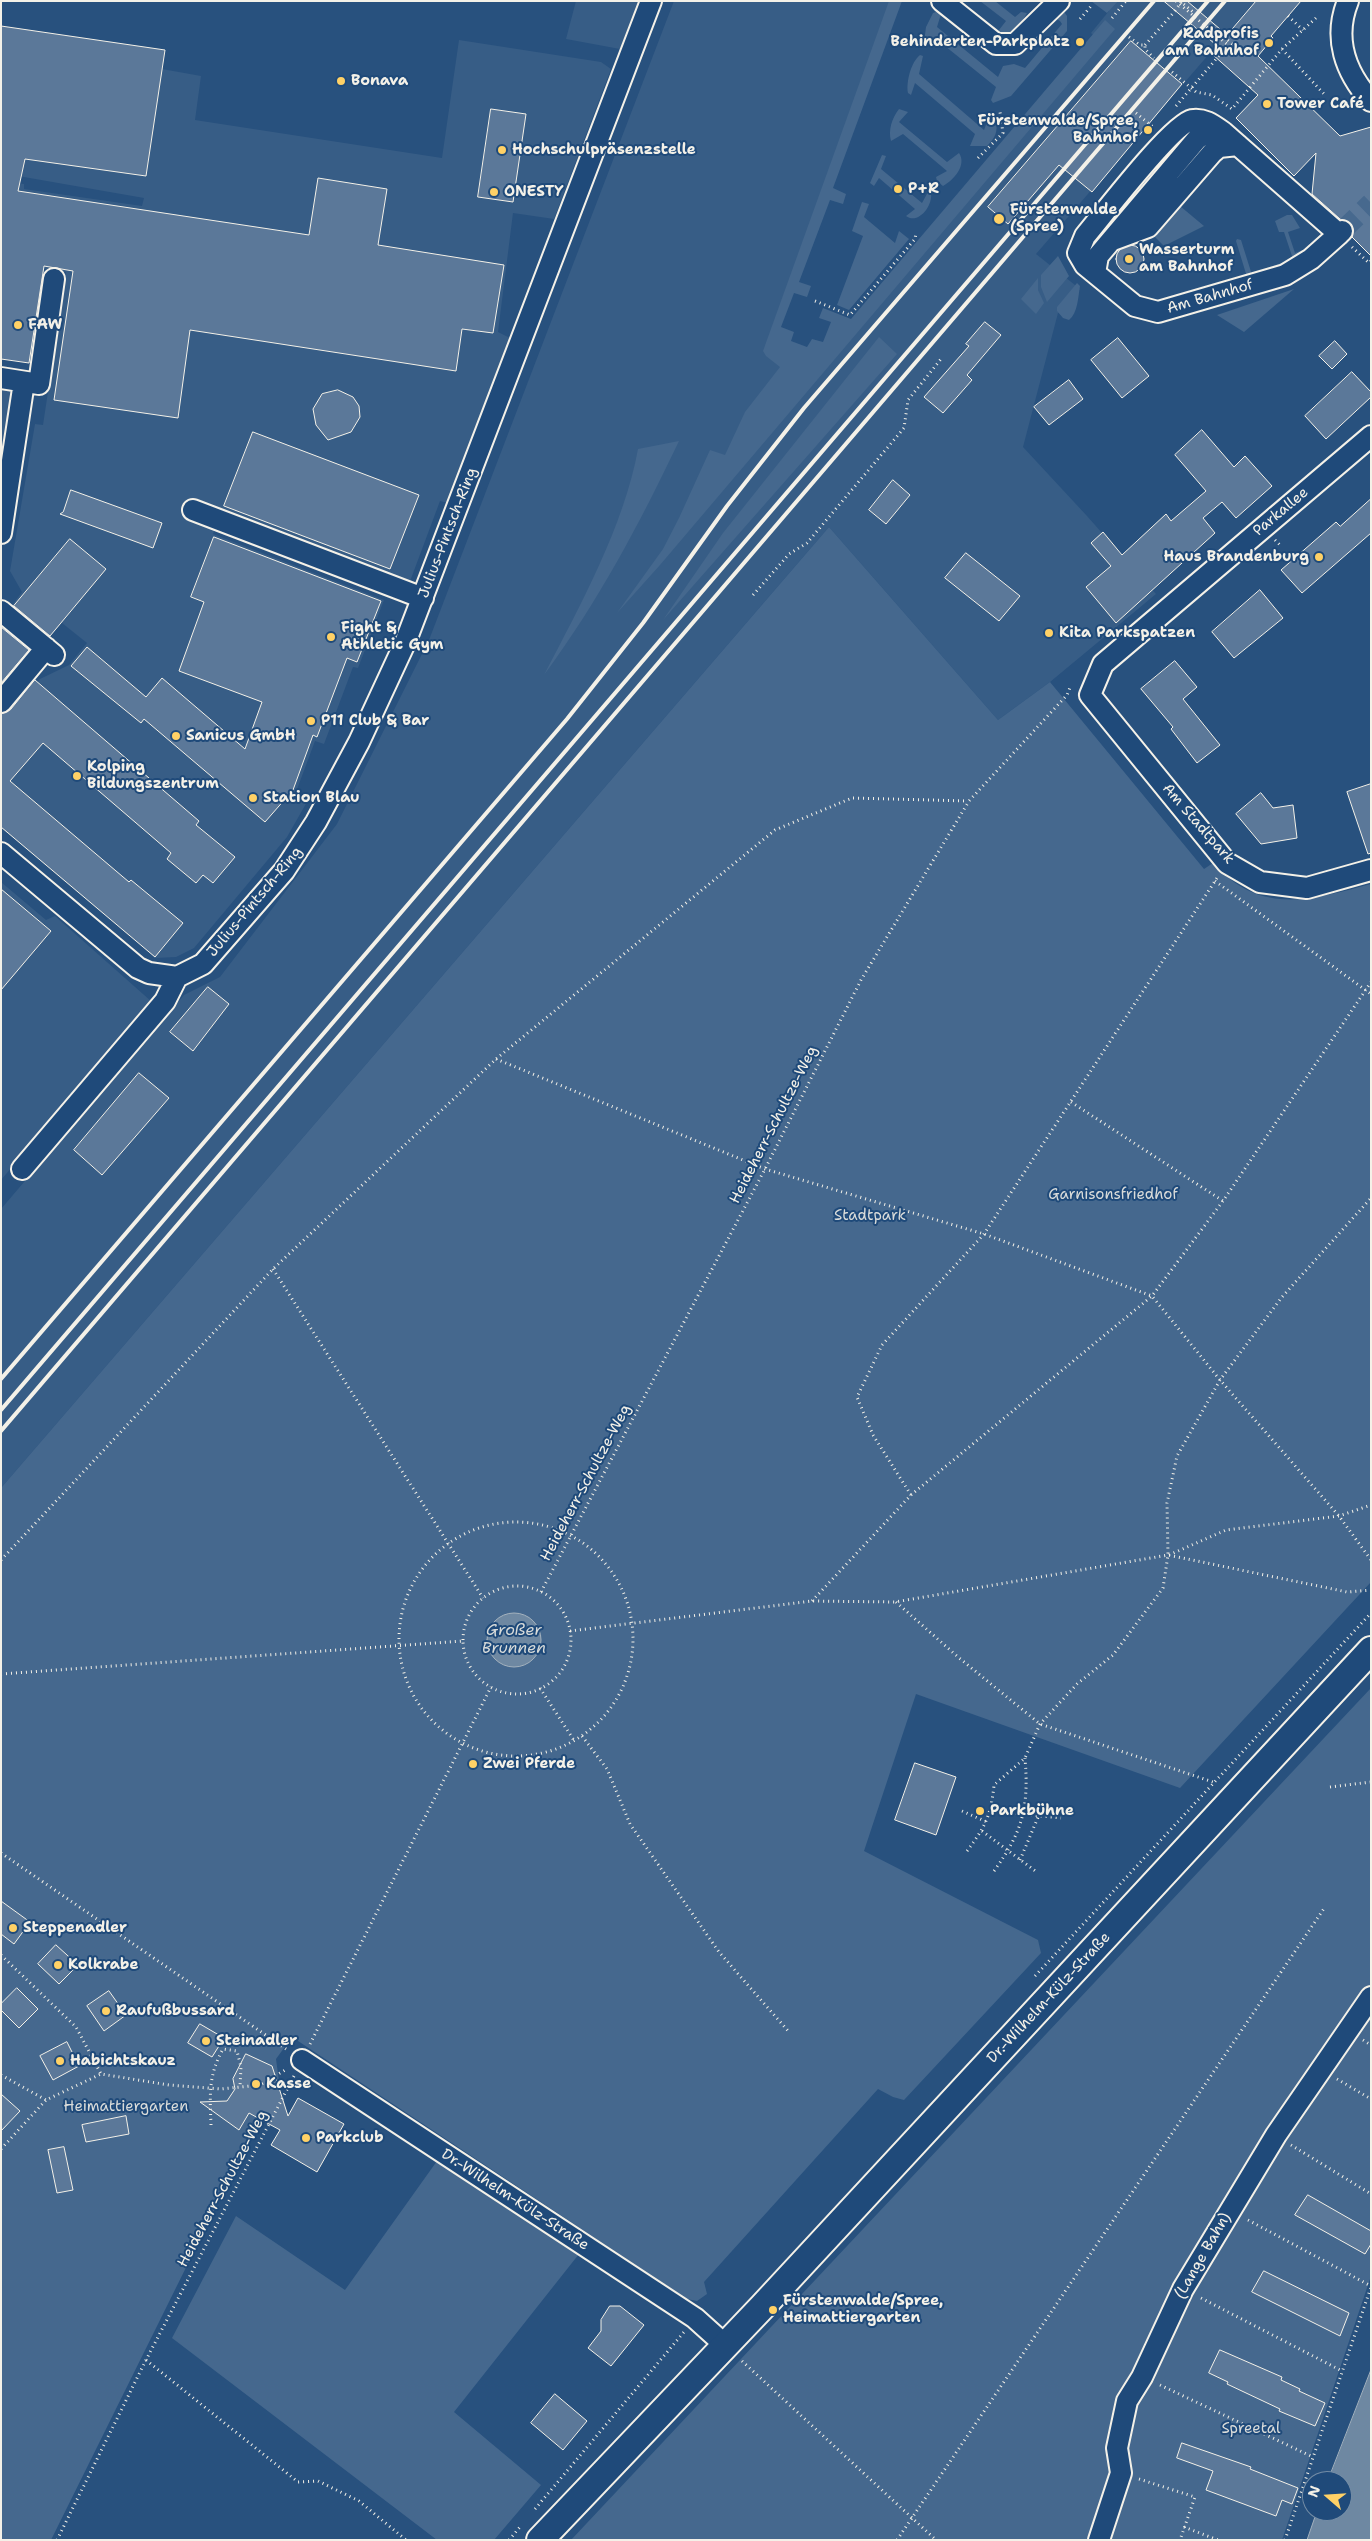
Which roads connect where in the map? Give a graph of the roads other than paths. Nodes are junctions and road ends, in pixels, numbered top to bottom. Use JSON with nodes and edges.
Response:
{"nodes":[{"id":1,"x":651,"y":1,"type":"edge"},
{"id":2,"x":942,"y":1,"type":"edge"},
{"id":3,"x":1058,"y":1,"type":"edge"},
{"id":4,"x":1348,"y":1,"type":"edge"},
{"id":5,"x":1371,"y":101,"type":"edge"},
{"id":6,"x":1223,"y":132,"type":"junction"},
{"id":7,"x":1238,"y":145,"type":"junction"},
{"id":8,"x":1111,"y":240,"type":"junction"},
{"id":9,"x":1095,"y":273,"type":"junction"},
{"id":10,"x":54,"y":280,"type":"dead end"},
{"id":11,"x":1,"y":378,"type":"edge"},
{"id":12,"x":24,"y":382,"type":"junction"},
{"id":13,"x":1371,"y":436,"type":"edge"},
{"id":14,"x":192,"y":510,"type":"dead end"},
{"id":15,"x":1,"y":533,"type":"edge"},
{"id":16,"x":423,"y":598,"type":"junction"},
{"id":17,"x":1,"y":611,"type":"edge"},
{"id":18,"x":1090,"y":696,"type":"joint"},
{"id":19,"x":1,"y":702,"type":"edge"},
{"id":20,"x":1,"y":853,"type":"edge"},
{"id":21,"x":1371,"y":870,"type":"edge"},
{"id":22,"x":177,"y":977,"type":"junction"},
{"id":23,"x":22,"y":1169,"type":"dead end"},
{"id":24,"x":1371,"y":1650,"type":"edge"},
{"id":25,"x":1371,"y":1997,"type":"edge"},
{"id":26,"x":302,"y":2060,"type":"road end"},
{"id":27,"x":725,"y":2345,"type":"junction"},
{"id":28,"x":531,"y":2532,"type":"edge"},
{"id":29,"x":1099,"y":2540,"type":"edge"}],
"edges":[{"from":1,"to":16,"type":"street","name":"Julius-Pintsch-Ring"},
{"from":2,"to":3,"type":"street"},
{"from":4,"to":5,"type":"street"},
{"from":6,"to":7,"type":"street"},
{"from":6,"to":8,"type":"street"},
{"from":6,"to":9,"type":"street","name":"Am Bahnhof"},
{"from":7,"to":8,"type":"street"},
{"from":7,"to":9,"type":"street","name":"Am Bahnhof"},
{"from":8,"to":9,"type":"street"},
{"from":10,"to":12,"type":"street"},
{"from":11,"to":12,"type":"street"},
{"from":12,"to":15,"type":"street"},
{"from":13,"to":18,"type":"street","name":"Parkallee"},
{"from":14,"to":16,"type":"street"},
{"from":16,"to":22,"type":"street","name":"Julius-Pintsch-Ring"},
{"from":17,"to":19,"type":"street"},
{"from":18,"to":21,"type":"street","name":"Am Stadtpark"},
{"from":20,"to":22,"type":"street"},
{"from":22,"to":23,"type":"street"},
{"from":24,"to":27,"type":"main road","name":"Dr.-Wilhelm-Külz-Straße"},
{"from":25,"to":29,"type":"street","name":"(Lange Bahn)"},
{"from":26,"to":27,"type":"street","name":"Dr.-Wilhelm-Külz-Straße"},
{"from":27,"to":28,"type":"main road","name":"Dr.-Wilhelm-Külz-Straße"}]}
